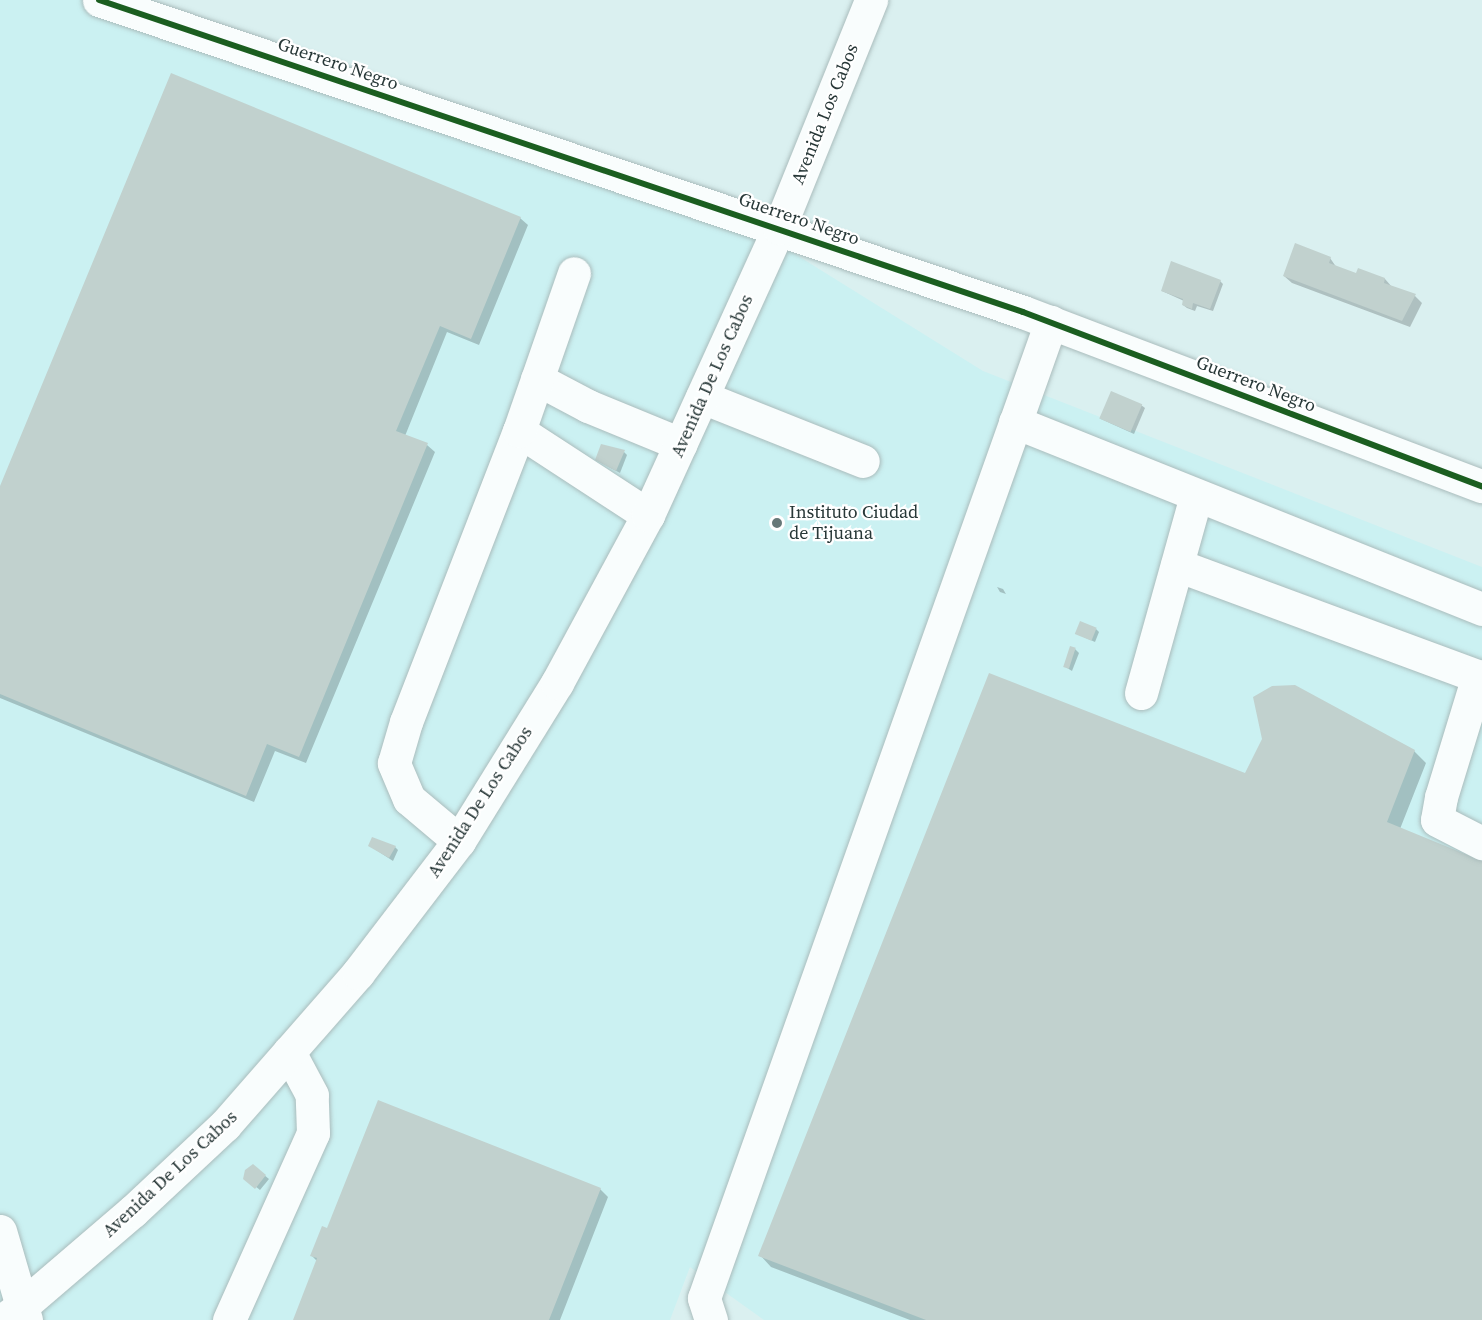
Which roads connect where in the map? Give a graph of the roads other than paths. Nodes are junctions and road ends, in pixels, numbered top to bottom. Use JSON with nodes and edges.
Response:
{"nodes":[{"id":1,"x":99,"y":0,"type":"edge"},
{"id":2,"x":871,"y":0,"type":"edge"},
{"id":3,"x":779,"y":228,"type":"junction"},
{"id":4,"x":574,"y":273,"type":"dead end"},
{"id":5,"x":1051,"y":322,"type":"junction"},
{"id":6,"x":537,"y":380,"type":"junction"},
{"id":7,"x":702,"y":398,"type":"junction"},
{"id":8,"x":1015,"y":422,"type":"junction"},
{"id":9,"x":519,"y":431,"type":"junction"},
{"id":10,"x":680,"y":444,"type":"junction"},
{"id":11,"x":863,"y":461,"type":"dead end"},
{"id":12,"x":1482,"y":486,"type":"edge"},
{"id":13,"x":1196,"y":496,"type":"junction"},
{"id":14,"x":648,"y":516,"type":"junction"},
{"id":15,"x":1177,"y":565,"type":"junction"},
{"id":16,"x":1482,"y":609,"type":"edge"},
{"id":17,"x":1480,"y":677,"type":"edge"},
{"id":18,"x":1141,"y":693,"type":"dead end"},
{"id":19,"x":459,"y":841,"type":"junction"},
{"id":20,"x":1482,"y":843,"type":"edge"},
{"id":21,"x":289,"y":1052,"type":"junction"},
{"id":22,"x":0,"y":1231,"type":"edge"},
{"id":23,"x":17,"y":1315,"type":"edge"},
{"id":24,"x":230,"y":1320,"type":"edge"},
{"id":25,"x":711,"y":1320,"type":"edge"}],
"edges":[{"from":1,"to":3,"type":"main road","name":"Guerrero Negro"},
{"from":2,"to":3,"type":"main road","name":"Avenida Los Cabos"},
{"from":3,"to":5,"type":"main road","name":"Guerrero Negro"},
{"from":3,"to":7,"type":"main road","name":"Avenida De Los Cabos"},
{"from":4,"to":6,"type":"main road"},
{"from":5,"to":8,"type":"main road"},
{"from":5,"to":12,"type":"main road","name":"Guerrero Negro"},
{"from":6,"to":9,"type":"main road"},
{"from":6,"to":10,"type":"main road"},
{"from":7,"to":10,"type":"main road","name":"Avenida De Los Cabos"},
{"from":7,"to":11,"type":"main road"},
{"from":8,"to":13,"type":"main road"},
{"from":8,"to":25,"type":"main road"},
{"from":9,"to":14,"type":"main road"},
{"from":9,"to":19,"type":"main road"},
{"from":10,"to":14,"type":"main road","name":"Avenida De Los Cabos"},
{"from":13,"to":15,"type":"main road"},
{"from":13,"to":16,"type":"main road"},
{"from":14,"to":19,"type":"main road","name":"Avenida De Los Cabos"},
{"from":15,"to":17,"type":"main road"},
{"from":15,"to":18,"type":"main road"},
{"from":17,"to":20,"type":"main road"},
{"from":19,"to":21,"type":"main road","name":"Avenida De Los Cabos"},
{"from":21,"to":23,"type":"main road","name":"Avenida De Los Cabos"},
{"from":21,"to":24,"type":"main road"},
{"from":22,"to":23,"type":"main road"}]}
